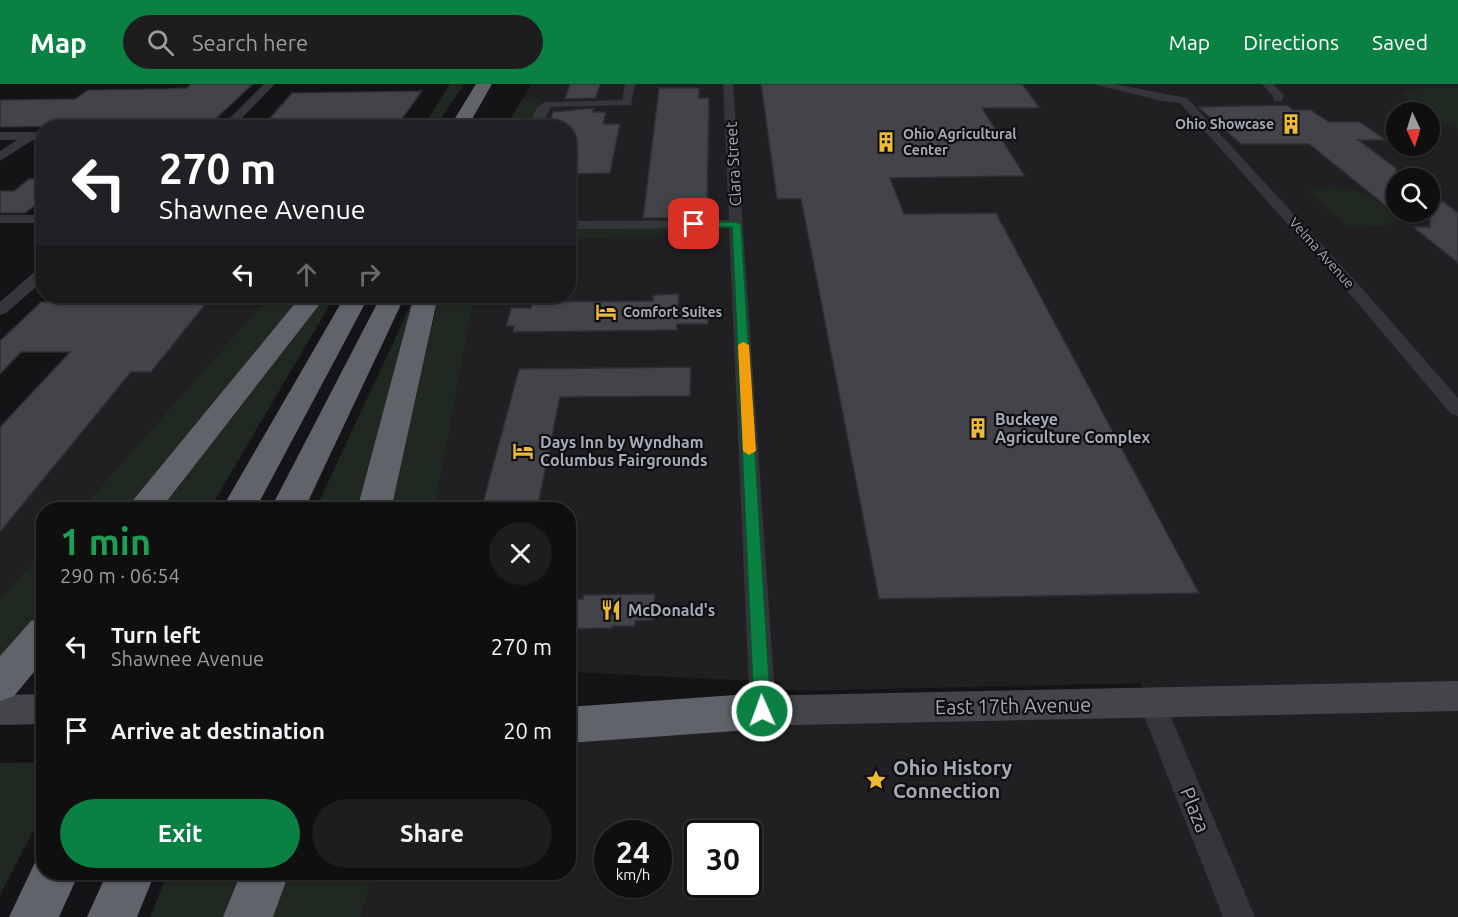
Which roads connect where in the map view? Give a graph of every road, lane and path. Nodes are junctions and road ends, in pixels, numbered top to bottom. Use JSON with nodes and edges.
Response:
{"nodes":[{"id":1,"x":270,"y":84,"type":"edge"},
{"id":2,"x":484,"y":84,"type":"edge"},
{"id":3,"x":630,"y":84,"type":"edge"},
{"id":4,"x":729,"y":84,"type":"edge"},
{"id":5,"x":1098,"y":84,"type":"edge"},
{"id":6,"x":1267,"y":84,"type":"edge"},
{"id":7,"x":1278,"y":99,"type":"dead end"},
{"id":8,"x":233,"y":120,"type":"edge"},
{"id":9,"x":463,"y":120,"type":"edge"},
{"id":10,"x":537,"y":120,"type":"edge"},
{"id":11,"x":0,"y":136,"type":"edge"},
{"id":12,"x":30,"y":136,"type":"junction"},
{"id":13,"x":36,"y":136,"type":"edge"},
{"id":14,"x":0,"y":157,"type":"edge"},
{"id":15,"x":0,"y":219,"type":"edge"},
{"id":16,"x":36,"y":219,"type":"edge"},
{"id":17,"x":736,"y":224,"type":"junction"},
{"id":18,"x":576,"y":225,"type":"edge"},
{"id":19,"x":36,"y":278,"type":"edge"},
{"id":20,"x":308,"y":303,"type":"edge"},
{"id":21,"x":353,"y":303,"type":"edge"},
{"id":22,"x":390,"y":303,"type":"edge"},
{"id":23,"x":424,"y":303,"type":"edge"},
{"id":24,"x":0,"y":310,"type":"edge"},
{"id":25,"x":1458,"y":410,"type":"edge"},
{"id":26,"x":148,"y":502,"type":"edge"},
{"id":27,"x":242,"y":502,"type":"edge"},
{"id":28,"x":291,"y":502,"type":"edge"},
{"id":29,"x":376,"y":502,"type":"edge"},
{"id":30,"x":36,"y":641,"type":"edge"},
{"id":31,"x":0,"y":684,"type":"edge"},
{"id":32,"x":1458,"y":696,"type":"edge"},
{"id":33,"x":1152,"y":703,"type":"junction"},
{"id":34,"x":36,"y":709,"type":"edge"},
{"id":35,"x":576,"y":709,"type":"edge"},
{"id":36,"x":0,"y":710,"type":"edge"},
{"id":37,"x":762,"y":711,"type":"junction"},
{"id":38,"x":576,"y":723,"type":"edge"},
{"id":39,"x":52,"y":880,"type":"edge"},
{"id":40,"x":128,"y":880,"type":"edge"},
{"id":41,"x":262,"y":880,"type":"edge"},
{"id":42,"x":34,"y":917,"type":"edge"},
{"id":43,"x":112,"y":917,"type":"edge"},
{"id":44,"x":248,"y":917,"type":"edge"},
{"id":45,"x":1239,"y":917,"type":"edge"}],
"edges":[{"from":1,"to":8,"type":"street"},
{"from":2,"to":9,"type":"highway"},
{"from":3,"to":10,"type":"street"},
{"from":4,"to":17,"type":"street","name":"Clara Street"},
{"from":5,"to":25,"type":"street","name":"Velma Avenue"},
{"from":6,"to":7,"type":"street"},
{"from":11,"to":12,"type":"street"},
{"from":12,"to":13,"type":"street"},
{"from":12,"to":14,"type":"street"},
{"from":15,"to":16,"type":"street"},
{"from":17,"to":18,"type":"street"},
{"from":17,"to":37,"type":"street","name":"Clara Street"},
{"from":19,"to":24,"type":"street"},
{"from":20,"to":26,"type":"highway"},
{"from":21,"to":27,"type":"highway"},
{"from":22,"to":28,"type":"highway"},
{"from":23,"to":29,"type":"highway"},
{"from":30,"to":31,"type":"highway"},
{"from":32,"to":33,"type":"street","name":"East 17th Avenue"},
{"from":33,"to":37,"type":"street","name":"East 17th Avenue"},
{"from":33,"to":45,"type":"street","name":"Plaza"},
{"from":34,"to":36,"type":"street"},
{"from":35,"to":37,"type":"street","name":"East 17th Avenue"},
{"from":37,"to":38,"type":"highway"},
{"from":39,"to":42,"type":"highway"},
{"from":40,"to":43,"type":"highway"},
{"from":41,"to":44,"type":"highway"}]}
